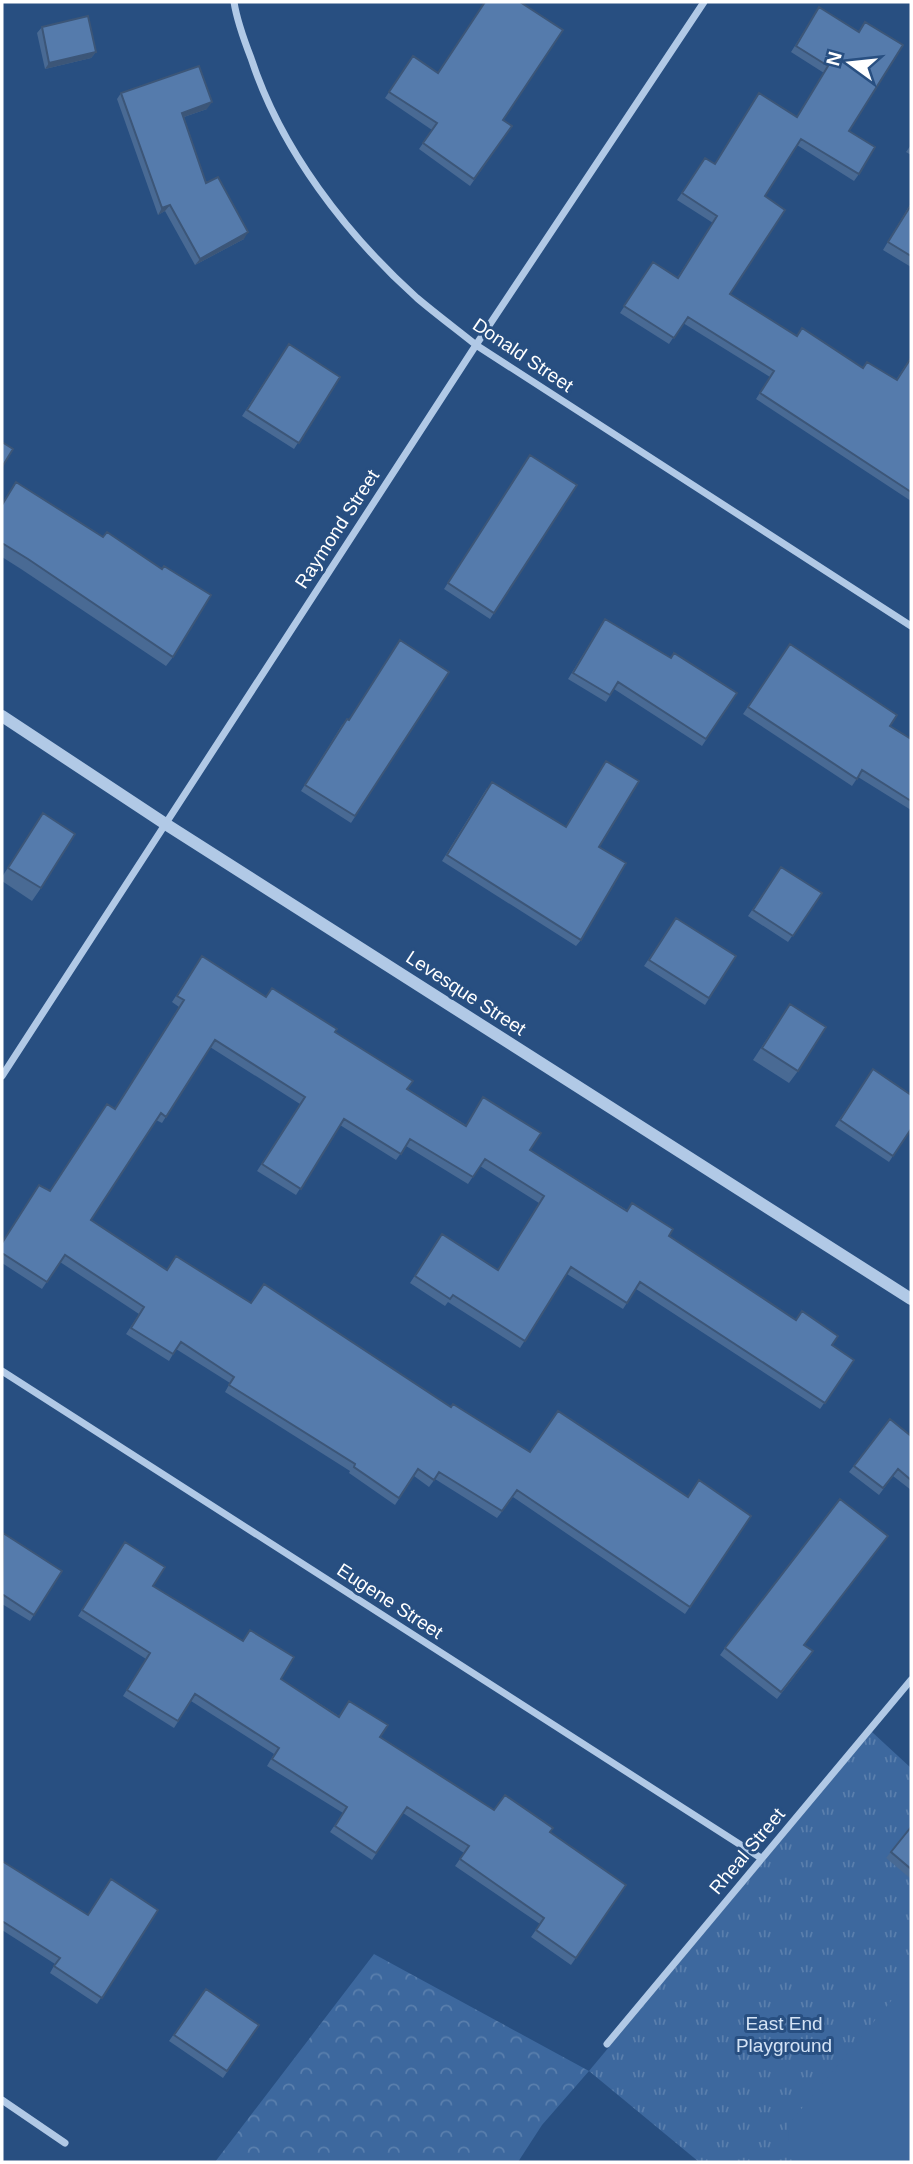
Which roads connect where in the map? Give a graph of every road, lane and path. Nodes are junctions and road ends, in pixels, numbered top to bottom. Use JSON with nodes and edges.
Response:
{"nodes":[{"id":1,"x":234,"y":2,"type":"edge"},
{"id":2,"x":704,"y":2,"type":"edge"},
{"id":3,"x":476,"y":345,"type":"junction"},
{"id":4,"x":911,"y":626,"type":"edge"},
{"id":5,"x":2,"y":716,"type":"edge"},
{"id":6,"x":164,"y":823,"type":"junction"},
{"id":7,"x":2,"y":1076,"type":"edge"},
{"id":8,"x":911,"y":1300,"type":"edge"},
{"id":9,"x":2,"y":1371,"type":"edge"},
{"id":10,"x":911,"y":1679,"type":"edge"},
{"id":11,"x":761,"y":1858,"type":"junction"},
{"id":12,"x":607,"y":2044,"type":"dead end"},
{"id":13,"x":2,"y":2101,"type":"edge"},
{"id":14,"x":65,"y":2143,"type":"dead end"}],
"edges":[{"from":1,"to":3,"type":"street","name":"Donald Street"},
{"from":2,"to":3,"type":"street","name":"Raymond Street"},
{"from":3,"to":4,"type":"street","name":"Donald Street"},
{"from":3,"to":6,"type":"street","name":"Raymond Street"},
{"from":5,"to":6,"type":"street","name":"Levesque Street"},
{"from":6,"to":7,"type":"street","name":"Raymond Street"},
{"from":6,"to":8,"type":"street","name":"Levesque Street"},
{"from":9,"to":11,"type":"street","name":"Eugene Street"},
{"from":10,"to":11,"type":"street","name":"Rheal Street"},
{"from":11,"to":12,"type":"street","name":"Rheal Street"},
{"from":13,"to":14,"type":"street"}]}
